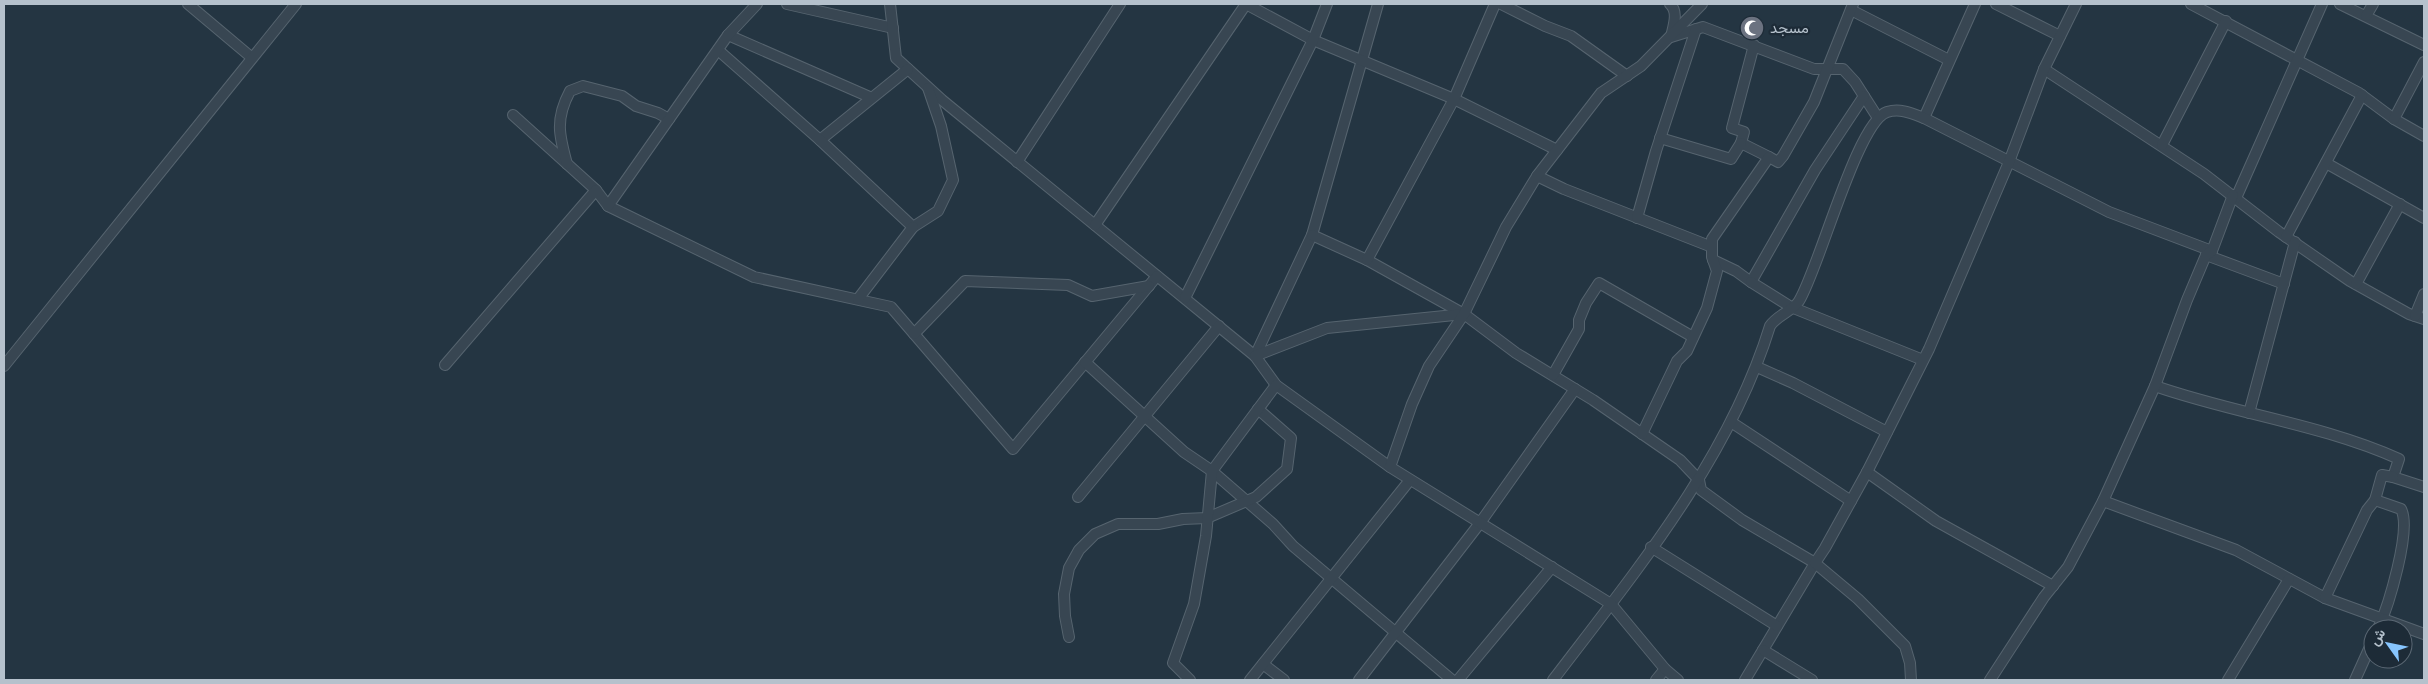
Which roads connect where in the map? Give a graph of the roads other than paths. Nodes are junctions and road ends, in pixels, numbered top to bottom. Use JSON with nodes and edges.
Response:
{"nodes":[{"id":1,"x":188,"y":4,"type":"edge"},
{"id":2,"x":296,"y":4,"type":"edge"},
{"id":3,"x":757,"y":4,"type":"edge"},
{"id":4,"x":787,"y":4,"type":"edge"},
{"id":5,"x":890,"y":4,"type":"edge"},
{"id":6,"x":1120,"y":4,"type":"edge"},
{"id":7,"x":1327,"y":4,"type":"edge"},
{"id":8,"x":1378,"y":4,"type":"edge"},
{"id":9,"x":1495,"y":4,"type":"edge"},
{"id":10,"x":1501,"y":4,"type":"edge"},
{"id":11,"x":1670,"y":4,"type":"edge"},
{"id":12,"x":1702,"y":4,"type":"edge"},
{"id":13,"x":1975,"y":4,"type":"edge"},
{"id":14,"x":1996,"y":4,"type":"edge"},
{"id":15,"x":2076,"y":4,"type":"edge"},
{"id":16,"x":2191,"y":4,"type":"edge"},
{"id":17,"x":2322,"y":4,"type":"edge"},
{"id":18,"x":2340,"y":4,"type":"edge"},
{"id":19,"x":2373,"y":4,"type":"edge"},
{"id":20,"x":1852,"y":7,"type":"edge"},
{"id":21,"x":2206,"y":7,"type":"edge"},
{"id":22,"x":2366,"y":16,"type":"junction"},
{"id":23,"x":2226,"y":21,"type":"junction"},
{"id":24,"x":893,"y":28,"type":"junction"},
{"id":25,"x":1696,"y":29,"type":"junction"},
{"id":26,"x":728,"y":35,"type":"junction"},
{"id":27,"x":2060,"y":36,"type":"junction"},
{"id":28,"x":1671,"y":37,"type":"junction"},
{"id":29,"x":1313,"y":40,"type":"junction"},
{"id":30,"x":2424,"y":44,"type":"edge"},
{"id":31,"x":1754,"y":45,"type":"junction"},
{"id":32,"x":718,"y":50,"type":"junction"},
{"id":33,"x":251,"y":57,"type":"junction"},
{"id":34,"x":2297,"y":59,"type":"junction"},
{"id":35,"x":1949,"y":60,"type":"junction"},
{"id":36,"x":1363,"y":61,"type":"junction"},
{"id":37,"x":2424,"y":62,"type":"edge"},
{"id":38,"x":908,"y":69,"type":"junction"},
{"id":39,"x":1827,"y":69,"type":"junction"},
{"id":40,"x":2044,"y":70,"type":"junction"},
{"id":41,"x":1627,"y":76,"type":"junction"},
{"id":42,"x":928,"y":87,"type":"junction"},
{"id":43,"x":2362,"y":95,"type":"junction"},
{"id":44,"x":1864,"y":96,"type":"junction"},
{"id":45,"x":1454,"y":99,"type":"junction"},
{"id":46,"x":513,"y":114,"type":"dead end"},
{"id":47,"x":1878,"y":118,"type":"junction"},
{"id":48,"x":1924,"y":118,"type":"junction"},
{"id":49,"x":669,"y":119,"type":"junction"},
{"id":50,"x":2394,"y":119,"type":"junction"},
{"id":51,"x":2424,"y":136,"type":"edge"},
{"id":52,"x":1660,"y":138,"type":"junction"},
{"id":53,"x":820,"y":140,"type":"junction"},
{"id":54,"x":1741,"y":143,"type":"junction"},
{"id":55,"x":2162,"y":145,"type":"junction"},
{"id":56,"x":1557,"y":150,"type":"junction"},
{"id":57,"x":1769,"y":157,"type":"junction"},
{"id":58,"x":1017,"y":162,"type":"junction"},
{"id":59,"x":2009,"y":162,"type":"junction"},
{"id":60,"x":2326,"y":162,"type":"junction"},
{"id":61,"x":567,"y":164,"type":"junction"},
{"id":62,"x":1537,"y":176,"type":"junction"},
{"id":63,"x":596,"y":190,"type":"junction"},
{"id":64,"x":2234,"y":197,"type":"junction"},
{"id":65,"x":2400,"y":204,"type":"junction"},
{"id":66,"x":608,"y":206,"type":"junction"},
{"id":67,"x":1637,"y":218,"type":"junction"},
{"id":68,"x":2424,"y":218,"type":"edge"},
{"id":69,"x":1094,"y":225,"type":"junction"},
{"id":70,"x":913,"y":227,"type":"junction"},
{"id":71,"x":1312,"y":235,"type":"junction"},
{"id":72,"x":2290,"y":239,"type":"junction"},
{"id":73,"x":1712,"y":247,"type":"junction"},
{"id":74,"x":2209,"y":253,"type":"junction"},
{"id":75,"x":1367,"y":260,"type":"junction"},
{"id":76,"x":1713,"y":260,"type":"junction"},
{"id":77,"x":1157,"y":276,"type":"junction"},
{"id":78,"x":1751,"y":282,"type":"junction"},
{"id":79,"x":2284,"y":284,"type":"junction"},
{"id":80,"x":2356,"y":284,"type":"junction"},
{"id":81,"x":1149,"y":286,"type":"junction"},
{"id":82,"x":2424,"y":294,"type":"edge"},
{"id":83,"x":1185,"y":298,"type":"junction"},
{"id":84,"x":858,"y":299,"type":"junction"},
{"id":85,"x":1791,"y":307,"type":"junction"},
{"id":86,"x":1464,"y":314,"type":"junction"},
{"id":87,"x":2420,"y":318,"type":"edge"},
{"id":88,"x":1219,"y":326,"type":"junction"},
{"id":89,"x":914,"y":334,"type":"junction"},
{"id":90,"x":1693,"y":337,"type":"junction"},
{"id":91,"x":1255,"y":356,"type":"junction"},
{"id":92,"x":1923,"y":360,"type":"junction"},
{"id":93,"x":1085,"y":362,"type":"junction"},
{"id":94,"x":445,"y":365,"type":"dead end"},
{"id":95,"x":4,"y":366,"type":"edge"},
{"id":96,"x":1758,"y":367,"type":"junction"},
{"id":97,"x":1553,"y":375,"type":"junction"},
{"id":98,"x":1276,"y":385,"type":"junction"},
{"id":99,"x":2156,"y":386,"type":"junction"},
{"id":100,"x":1575,"y":388,"type":"junction"},
{"id":101,"x":1258,"y":409,"type":"junction"},
{"id":102,"x":2249,"y":413,"type":"junction"},
{"id":103,"x":1146,"y":417,"type":"junction"},
{"id":104,"x":1731,"y":422,"type":"junction"},
{"id":105,"x":1888,"y":432,"type":"junction"},
{"id":106,"x":1642,"y":434,"type":"junction"},
{"id":107,"x":1390,"y":467,"type":"junction"},
{"id":108,"x":1212,"y":471,"type":"junction"},
{"id":109,"x":1867,"y":472,"type":"junction"},
{"id":110,"x":2393,"y":477,"type":"junction"},
{"id":111,"x":1410,"y":480,"type":"junction"},
{"id":112,"x":1699,"y":480,"type":"junction"},
{"id":113,"x":2424,"y":487,"type":"edge"},
{"id":114,"x":1078,"y":497,"type":"dead end"},
{"id":115,"x":2375,"y":500,"type":"junction"},
{"id":116,"x":1247,"y":501,"type":"junction"},
{"id":117,"x":1851,"y":501,"type":"junction"},
{"id":118,"x":2103,"y":501,"type":"junction"},
{"id":119,"x":1207,"y":518,"type":"junction"},
{"id":120,"x":1480,"y":523,"type":"junction"},
{"id":121,"x":1651,"y":547,"type":"junction"},
{"id":122,"x":1815,"y":563,"type":"junction"},
{"id":123,"x":1552,"y":567,"type":"junction"},
{"id":124,"x":1331,"y":578,"type":"junction"},
{"id":125,"x":2289,"y":579,"type":"junction"},
{"id":126,"x":2054,"y":586,"type":"junction"},
{"id":127,"x":2325,"y":598,"type":"junction"},
{"id":128,"x":1611,"y":604,"type":"junction"},
{"id":129,"x":2369,"y":619,"type":"edge"},
{"id":130,"x":2382,"y":619,"type":"edge"},
{"id":131,"x":1777,"y":626,"type":"junction"},
{"id":132,"x":1395,"y":632,"type":"junction"},
{"id":133,"x":1069,"y":637,"type":"dead end"},
{"id":134,"x":1763,"y":650,"type":"junction"},
{"id":135,"x":2363,"y":662,"type":"edge"},
{"id":136,"x":1264,"y":664,"type":"junction"},
{"id":137,"x":1665,"y":669,"type":"junction"},
{"id":138,"x":1190,"y":680,"type":"edge"},
{"id":139,"x":1250,"y":680,"type":"edge"},
{"id":140,"x":1284,"y":680,"type":"edge"},
{"id":141,"x":1359,"y":680,"type":"edge"},
{"id":142,"x":1452,"y":680,"type":"edge"},
{"id":143,"x":1458,"y":680,"type":"edge"},
{"id":144,"x":1553,"y":680,"type":"edge"},
{"id":145,"x":1656,"y":680,"type":"edge"},
{"id":146,"x":1678,"y":680,"type":"edge"},
{"id":147,"x":1745,"y":680,"type":"edge"},
{"id":148,"x":1812,"y":680,"type":"edge"},
{"id":149,"x":1911,"y":680,"type":"edge"},
{"id":150,"x":1990,"y":680,"type":"edge"},
{"id":151,"x":2228,"y":680,"type":"edge"},
{"id":152,"x":2355,"y":680,"type":"edge"}],
"edges":[{"from":1,"to":33,"type":"street"},
{"from":2,"to":33,"type":"street"},
{"from":3,"to":26,"type":"street"},
{"from":4,"to":24,"type":"street"},
{"from":5,"to":24,"type":"street"},
{"from":6,"to":58,"type":"street"},
{"from":7,"to":29,"type":"street"},
{"from":8,"to":36,"type":"street"},
{"from":9,"to":45,"type":"street"},
{"from":10,"to":41,"type":"street"},
{"from":11,"to":28,"type":"street"},
{"from":12,"to":28,"type":"street"},
{"from":13,"to":35,"type":"street"},
{"from":14,"to":27,"type":"street"},
{"from":15,"to":27,"type":"street"},
{"from":16,"to":21,"type":"street"},
{"from":17,"to":34,"type":"street"},
{"from":18,"to":22,"type":"street"},
{"from":19,"to":22,"type":"street"},
{"from":20,"to":35,"type":"street"},
{"from":20,"to":39,"type":"street"},
{"from":21,"to":23,"type":"street"},
{"from":22,"to":30,"type":"street"},
{"from":23,"to":34,"type":"street"},
{"from":23,"to":55,"type":"street"},
{"from":24,"to":38,"type":"street"},
{"from":25,"to":28,"type":"street"},
{"from":25,"to":31,"type":"street"},
{"from":25,"to":52,"type":"street"},
{"from":26,"to":32,"type":"street"},
{"from":26,"to":53,"type":"street"},
{"from":27,"to":40,"type":"street"},
{"from":28,"to":41,"type":"street"},
{"from":29,"to":36,"type":"street"},
{"from":29,"to":69,"type":"street"},
{"from":29,"to":83,"type":"street"},
{"from":31,"to":39,"type":"street"},
{"from":31,"to":54,"type":"street"},
{"from":32,"to":49,"type":"street"},
{"from":32,"to":53,"type":"street"},
{"from":33,"to":95,"type":"street"},
{"from":34,"to":43,"type":"street"},
{"from":34,"to":64,"type":"street"},
{"from":35,"to":48,"type":"street"},
{"from":36,"to":45,"type":"street"},
{"from":36,"to":71,"type":"street"},
{"from":37,"to":50,"type":"street"},
{"from":38,"to":42,"type":"street"},
{"from":38,"to":53,"type":"street"},
{"from":39,"to":44,"type":"street"},
{"from":39,"to":57,"type":"street"},
{"from":40,"to":55,"type":"street"},
{"from":40,"to":59,"type":"street"},
{"from":41,"to":56,"type":"street"},
{"from":42,"to":58,"type":"street"},
{"from":42,"to":70,"type":"street"},
{"from":43,"to":50,"type":"street"},
{"from":43,"to":60,"type":"street"},
{"from":44,"to":47,"type":"street"},
{"from":44,"to":78,"type":"street"},
{"from":45,"to":56,"type":"street"},
{"from":45,"to":75,"type":"street"},
{"from":46,"to":61,"type":"street"},
{"from":47,"to":48,"type":"street"},
{"from":47,"to":85,"type":"street"},
{"from":48,"to":59,"type":"street"},
{"from":49,"to":61,"type":"street"},
{"from":49,"to":66,"type":"street"},
{"from":50,"to":51,"type":"street"},
{"from":52,"to":54,"type":"street"},
{"from":52,"to":67,"type":"street"},
{"from":53,"to":70,"type":"street"},
{"from":54,"to":57,"type":"street"},
{"from":55,"to":64,"type":"street"},
{"from":56,"to":62,"type":"street"},
{"from":57,"to":73,"type":"street"},
{"from":58,"to":69,"type":"street"},
{"from":59,"to":74,"type":"street"},
{"from":59,"to":92,"type":"street"},
{"from":60,"to":65,"type":"street"},
{"from":60,"to":72,"type":"street"},
{"from":61,"to":63,"type":"street"},
{"from":62,"to":67,"type":"street"},
{"from":62,"to":86,"type":"street"},
{"from":63,"to":66,"type":"street"},
{"from":63,"to":94,"type":"street"},
{"from":64,"to":72,"type":"street"},
{"from":64,"to":74,"type":"street"},
{"from":65,"to":68,"type":"street"},
{"from":65,"to":80,"type":"street"},
{"from":66,"to":84,"type":"street"},
{"from":67,"to":73,"type":"street"},
{"from":69,"to":77,"type":"street"},
{"from":70,"to":84,"type":"street"},
{"from":71,"to":75,"type":"street"},
{"from":71,"to":91,"type":"street"},
{"from":72,"to":79,"type":"street"},
{"from":72,"to":80,"type":"street"},
{"from":73,"to":76,"type":"street"},
{"from":74,"to":79,"type":"street"},
{"from":74,"to":99,"type":"street"},
{"from":75,"to":86,"type":"street"},
{"from":76,"to":78,"type":"street"},
{"from":76,"to":90,"type":"street"},
{"from":77,"to":81,"type":"street"},
{"from":77,"to":83,"type":"street"},
{"from":78,"to":85,"type":"street"},
{"from":79,"to":102,"type":"street"},
{"from":80,"to":87,"type":"street"},
{"from":81,"to":89,"type":"street"},
{"from":81,"to":93,"type":"street"},
{"from":82,"to":87,"type":"street"},
{"from":83,"to":88,"type":"street"},
{"from":84,"to":89,"type":"street"},
{"from":85,"to":92,"type":"street"},
{"from":85,"to":96,"type":"street"},
{"from":86,"to":91,"type":"street"},
{"from":86,"to":97,"type":"street"},
{"from":86,"to":107,"type":"street"},
{"from":88,"to":91,"type":"street"},
{"from":88,"to":103,"type":"street"},
{"from":89,"to":93,"type":"street"},
{"from":90,"to":97,"type":"street"},
{"from":90,"to":106,"type":"street"},
{"from":91,"to":98,"type":"street"},
{"from":92,"to":105,"type":"street"},
{"from":93,"to":103,"type":"street"},
{"from":96,"to":104,"type":"street"},
{"from":96,"to":105,"type":"street"},
{"from":97,"to":100,"type":"street"},
{"from":98,"to":101,"type":"street"},
{"from":98,"to":107,"type":"street"},
{"from":99,"to":102,"type":"street"},
{"from":99,"to":118,"type":"street"},
{"from":100,"to":106,"type":"street"},
{"from":100,"to":120,"type":"street"},
{"from":101,"to":108,"type":"street"},
{"from":101,"to":116,"type":"street"},
{"from":102,"to":110,"type":"street"},
{"from":103,"to":108,"type":"street"},
{"from":103,"to":114,"type":"street"},
{"from":104,"to":112,"type":"street"},
{"from":104,"to":117,"type":"street"},
{"from":105,"to":109,"type":"street"},
{"from":106,"to":112,"type":"street"},
{"from":107,"to":111,"type":"street"},
{"from":108,"to":116,"type":"street"},
{"from":108,"to":119,"type":"street"},
{"from":109,"to":117,"type":"street"},
{"from":109,"to":126,"type":"street"},
{"from":110,"to":113,"type":"street"},
{"from":110,"to":115,"type":"street"},
{"from":111,"to":120,"type":"street"},
{"from":111,"to":124,"type":"street"},
{"from":112,"to":121,"type":"street"},
{"from":112,"to":122,"type":"street"},
{"from":115,"to":127,"type":"street"},
{"from":115,"to":130,"type":"street"},
{"from":116,"to":119,"type":"street"},
{"from":116,"to":124,"type":"street"},
{"from":117,"to":122,"type":"street"},
{"from":118,"to":125,"type":"street"},
{"from":118,"to":126,"type":"street"},
{"from":119,"to":133,"type":"street"},
{"from":119,"to":138,"type":"street"},
{"from":120,"to":123,"type":"street"},
{"from":120,"to":132,"type":"street"},
{"from":121,"to":128,"type":"street"},
{"from":121,"to":131,"type":"street"},
{"from":122,"to":131,"type":"street"},
{"from":122,"to":149,"type":"street"},
{"from":123,"to":128,"type":"street"},
{"from":123,"to":143,"type":"street"},
{"from":124,"to":132,"type":"street"},
{"from":124,"to":136,"type":"street"},
{"from":125,"to":127,"type":"street"},
{"from":125,"to":151,"type":"street"},
{"from":126,"to":150,"type":"street"},
{"from":127,"to":129,"type":"street"},
{"from":128,"to":137,"type":"street"},
{"from":128,"to":144,"type":"street"},
{"from":131,"to":134,"type":"street"},
{"from":132,"to":141,"type":"street"},
{"from":132,"to":142,"type":"street"},
{"from":134,"to":147,"type":"street"},
{"from":134,"to":148,"type":"street"},
{"from":135,"to":152,"type":"street"},
{"from":136,"to":139,"type":"street"},
{"from":136,"to":140,"type":"street"},
{"from":137,"to":145,"type":"street"},
{"from":137,"to":146,"type":"street"}]}
